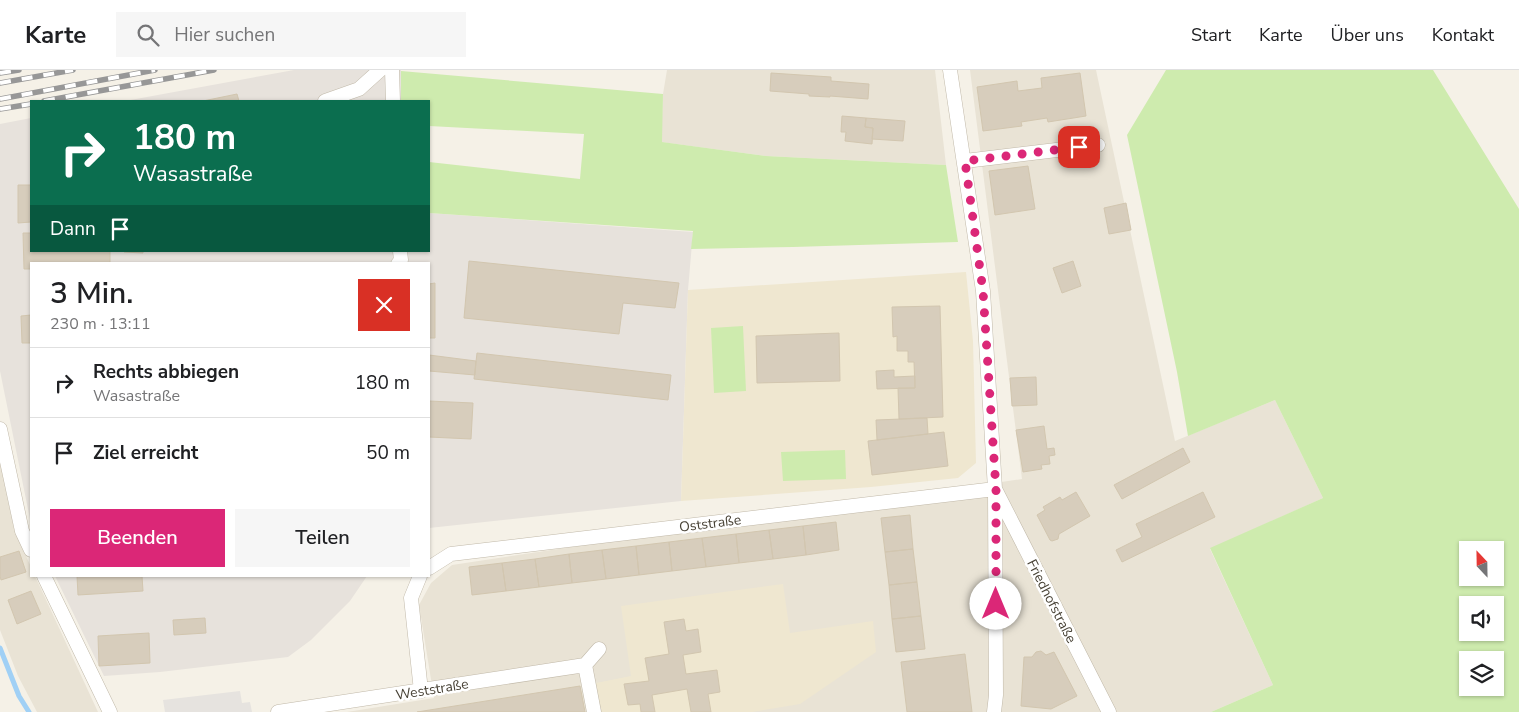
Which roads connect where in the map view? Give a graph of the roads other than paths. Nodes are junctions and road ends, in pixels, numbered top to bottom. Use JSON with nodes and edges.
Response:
{"nodes":[{"id":1,"x":380,"y":70,"type":"edge"},
{"id":2,"x":392,"y":70,"type":"edge"},
{"id":3,"x":950,"y":70,"type":"edge"},
{"id":4,"x":328,"y":100,"type":"edge"},
{"id":5,"x":393,"y":100,"type":"edge"},
{"id":6,"x":1098,"y":144,"type":"dead end"},
{"id":7,"x":965,"y":161,"type":"junction"},
{"id":8,"x":0,"y":429,"type":"edge"},
{"id":9,"x":996,"y":489,"type":"junction"},
{"id":10,"x":30,"y":548,"type":"edge"},
{"id":11,"x":430,"y":567,"type":"edge"},
{"id":12,"x":44,"y":577,"type":"edge"},
{"id":13,"x":420,"y":577,"type":"edge"},
{"id":14,"x":599,"y":649,"type":"dead end"},
{"id":15,"x":585,"y":665,"type":"junction"},
{"id":16,"x":421,"y":691,"type":"junction"},
{"id":17,"x":110,"y":712,"type":"edge"},
{"id":18,"x":278,"y":712,"type":"edge"},
{"id":19,"x":594,"y":712,"type":"edge"},
{"id":20,"x":994,"y":712,"type":"edge"},
{"id":21,"x":1109,"y":712,"type":"edge"}],
"edges":[{"from":1,"to":4,"type":"street"},
{"from":2,"to":5,"type":"street"},
{"from":3,"to":7,"type":"street"},
{"from":6,"to":7,"type":"street"},
{"from":7,"to":9,"type":"street"},
{"from":8,"to":10,"type":"street"},
{"from":9,"to":11,"type":"street","name":"Oststraße"},
{"from":9,"to":20,"type":"street"},
{"from":9,"to":21,"type":"street","name":"Friedhofstraße"},
{"from":12,"to":17,"type":"street"},
{"from":13,"to":16,"type":"street"},
{"from":14,"to":15,"type":"street"},
{"from":15,"to":16,"type":"street","name":"Weststraße"},
{"from":15,"to":19,"type":"street"},
{"from":16,"to":18,"type":"street","name":"Weststraße"}]}
